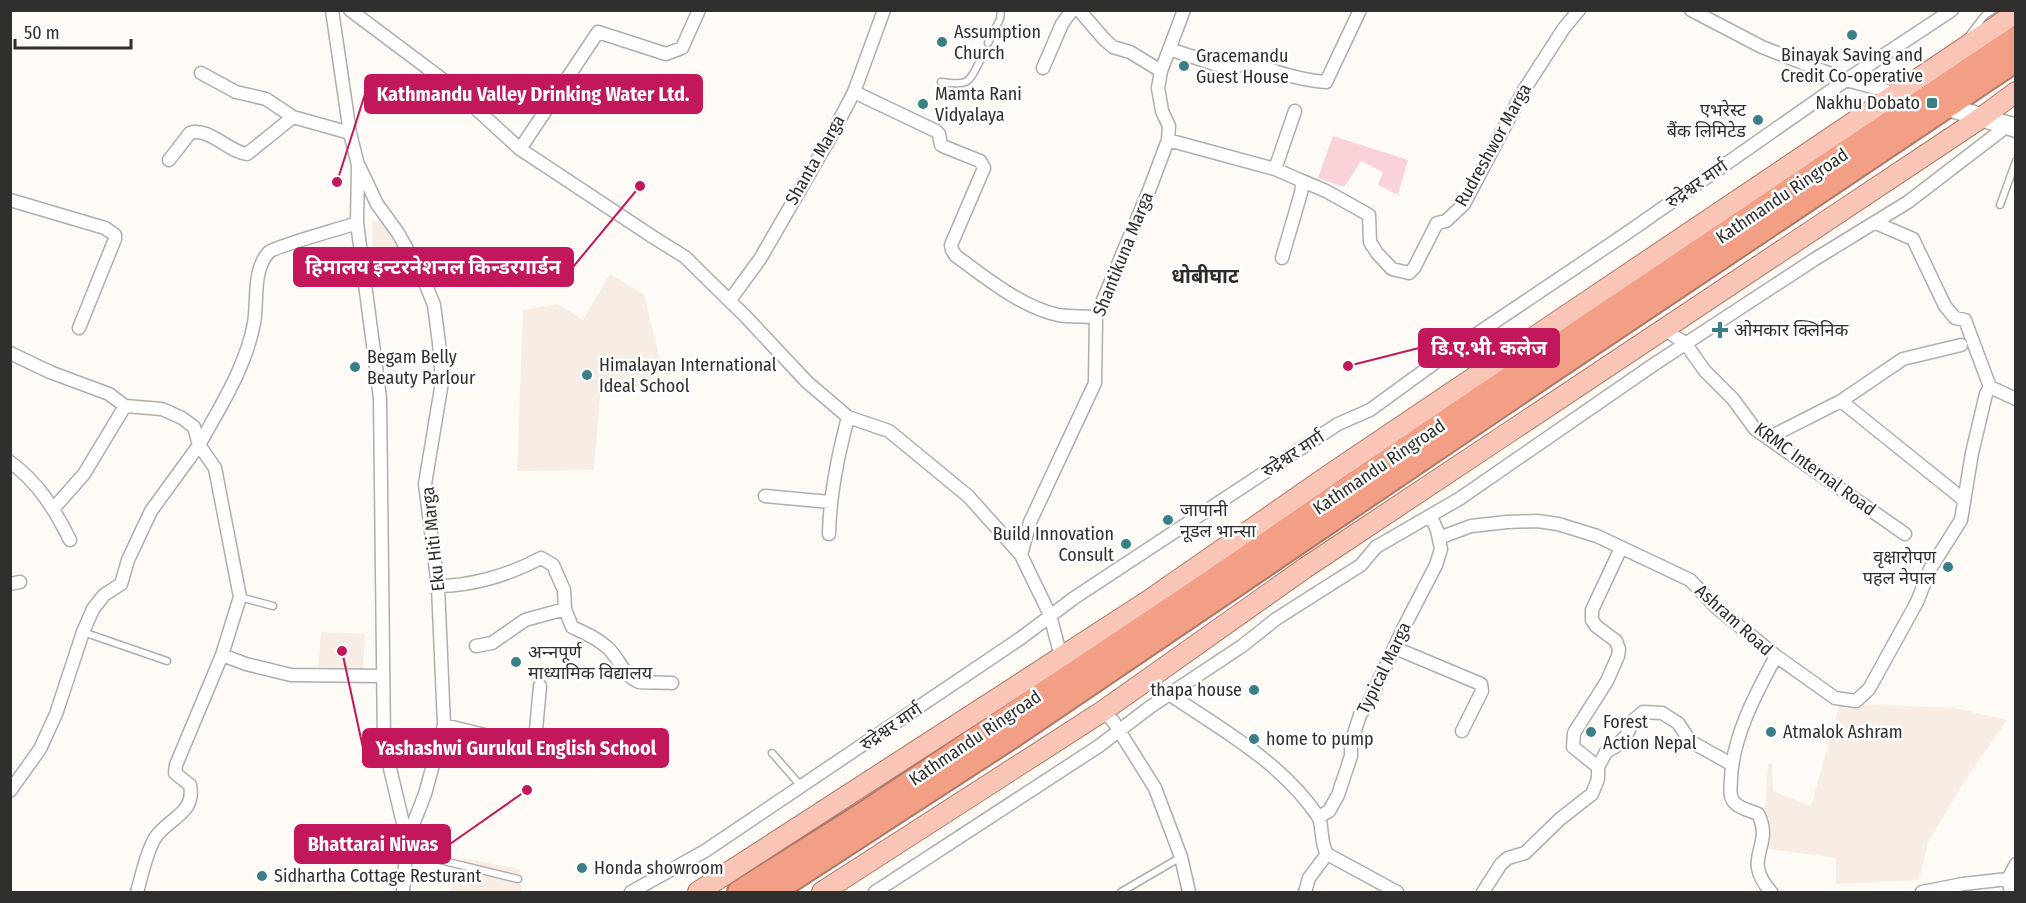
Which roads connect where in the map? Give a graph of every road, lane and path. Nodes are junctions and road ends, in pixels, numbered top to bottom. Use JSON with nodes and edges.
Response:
{"nodes":[{"id":1,"x":332,"y":10,"type":"edge"},
{"id":2,"x":350,"y":10,"type":"edge"},
{"id":3,"x":699,"y":10,"type":"edge"},
{"id":4,"x":884,"y":10,"type":"edge"},
{"id":5,"x":1001,"y":10,"type":"edge"},
{"id":6,"x":1072,"y":10,"type":"edge"},
{"id":7,"x":1079,"y":10,"type":"edge"},
{"id":8,"x":1184,"y":10,"type":"edge"},
{"id":9,"x":1360,"y":10,"type":"edge"},
{"id":10,"x":1579,"y":10,"type":"edge"},
{"id":11,"x":1691,"y":10,"type":"edge"},
{"id":12,"x":1952,"y":10,"type":"edge"},
{"id":13,"x":1993,"y":10,"type":"edge"},
{"id":14,"x":2016,"y":13,"type":"edge"},
{"id":15,"x":2016,"y":38,"type":"edge"},
{"id":16,"x":988,"y":43,"type":"dead end"},
{"id":17,"x":1169,"y":49,"type":"junction"},
{"id":18,"x":982,"y":57,"type":"dead end"},
{"id":19,"x":1948,"y":59,"type":"junction"},
{"id":20,"x":2016,"y":60,"type":"edge"},
{"id":21,"x":1043,"y":68,"type":"dead end"},
{"id":22,"x":1161,"y":71,"type":"junction"},
{"id":23,"x":201,"y":73,"type":"dead end"},
{"id":24,"x":1846,"y":80,"type":"junction"},
{"id":25,"x":941,"y":82,"type":"dead end"},
{"id":26,"x":854,"y":92,"type":"junction"},
{"id":27,"x":2016,"y":92,"type":"edge"},
{"id":28,"x":1896,"y":94,"type":"junction"},
{"id":29,"x":1921,"y":101,"type":"junction"},
{"id":30,"x":1946,"y":106,"type":"junction"},
{"id":31,"x":1295,"y":111,"type":"dead end"},
{"id":32,"x":293,"y":117,"type":"junction"},
{"id":33,"x":1981,"y":118,"type":"junction"},
{"id":34,"x":2012,"y":125,"type":"edge"},
{"id":35,"x":350,"y":134,"type":"junction"},
{"id":36,"x":1168,"y":140,"type":"junction"},
{"id":37,"x":520,"y":149,"type":"junction"},
{"id":38,"x":169,"y":160,"type":"dead end"},
{"id":39,"x":2016,"y":161,"type":"edge"},
{"id":40,"x":358,"y":165,"type":"junction"},
{"id":41,"x":1275,"y":169,"type":"junction"},
{"id":42,"x":1301,"y":183,"type":"junction"},
{"id":43,"x":10,"y":200,"type":"edge"},
{"id":44,"x":2000,"y":206,"type":"dead end"},
{"id":45,"x":357,"y":223,"type":"junction"},
{"id":46,"x":1876,"y":223,"type":"junction"},
{"id":47,"x":1282,"y":258,"type":"dead end"},
{"id":48,"x":730,"y":300,"type":"junction"},
{"id":49,"x":1096,"y":317,"type":"junction"},
{"id":50,"x":79,"y":328,"type":"dead end"},
{"id":51,"x":1665,"y":330,"type":"junction"},
{"id":52,"x":1685,"y":343,"type":"junction"},
{"id":53,"x":1961,"y":345,"type":"dead end"},
{"id":54,"x":10,"y":353,"type":"edge"},
{"id":55,"x":1990,"y":387,"type":"junction"},
{"id":56,"x":2016,"y":399,"type":"edge"},
{"id":57,"x":1841,"y":401,"type":"junction"},
{"id":58,"x":125,"y":406,"type":"junction"},
{"id":59,"x":848,"y":417,"type":"junction"},
{"id":60,"x":1767,"y":438,"type":"junction"},
{"id":61,"x":199,"y":445,"type":"junction"},
{"id":62,"x":10,"y":462,"type":"edge"},
{"id":63,"x":765,"y":496,"type":"dead end"},
{"id":64,"x":1964,"y":500,"type":"junction"},
{"id":65,"x":830,"y":502,"type":"junction"},
{"id":66,"x":54,"y":508,"type":"junction"},
{"id":67,"x":1431,"y":517,"type":"junction"},
{"id":68,"x":829,"y":534,"type":"dead end"},
{"id":69,"x":1905,"y":534,"type":"dead end"},
{"id":70,"x":1439,"y":538,"type":"junction"},
{"id":71,"x":70,"y":540,"type":"dead end"},
{"id":72,"x":1621,"y":548,"type":"junction"},
{"id":73,"x":1022,"y":555,"type":"junction"},
{"id":74,"x":438,"y":586,"type":"junction"},
{"id":75,"x":240,"y":597,"type":"junction"},
{"id":76,"x":273,"y":606,"type":"dead end"},
{"id":77,"x":565,"y":609,"type":"junction"},
{"id":78,"x":1050,"y":615,"type":"junction"},
{"id":79,"x":83,"y":632,"type":"junction"},
{"id":80,"x":476,"y":646,"type":"dead end"},
{"id":81,"x":1395,"y":648,"type":"junction"},
{"id":82,"x":222,"y":655,"type":"junction"},
{"id":83,"x":1776,"y":656,"type":"junction"},
{"id":84,"x":1061,"y":657,"type":"junction"},
{"id":85,"x":167,"y":661,"type":"dead end"},
{"id":86,"x":383,"y":676,"type":"junction"},
{"id":87,"x":672,"y":683,"type":"dead end"},
{"id":88,"x":540,"y":686,"type":"dead end"},
{"id":89,"x":1169,"y":694,"type":"junction"},
{"id":90,"x":1103,"y":711,"type":"junction"},
{"id":91,"x":444,"y":725,"type":"junction"},
{"id":92,"x":1119,"y":730,"type":"junction"},
{"id":93,"x":1462,"y":731,"type":"dead end"},
{"id":94,"x":772,"y":753,"type":"dead end"},
{"id":95,"x":1731,"y":764,"type":"junction"},
{"id":96,"x":1598,"y":767,"type":"junction"},
{"id":97,"x":801,"y":786,"type":"junction"},
{"id":98,"x":10,"y":791,"type":"edge"},
{"id":99,"x":1319,"y":817,"type":"junction"},
{"id":100,"x":406,"y":846,"type":"junction"},
{"id":101,"x":1327,"y":854,"type":"junction"},
{"id":102,"x":1181,"y":857,"type":"junction"},
{"id":103,"x":2016,"y":864,"type":"edge"},
{"id":104,"x":518,"y":879,"type":"dead end"},
{"id":105,"x":2008,"y":879,"type":"junction"},
{"id":106,"x":137,"y":892,"type":"edge"},
{"id":107,"x":403,"y":892,"type":"edge"},
{"id":108,"x":631,"y":892,"type":"edge"},
{"id":109,"x":698,"y":892,"type":"edge"},
{"id":110,"x":739,"y":892,"type":"edge"},
{"id":111,"x":773,"y":892,"type":"edge"},
{"id":112,"x":822,"y":892,"type":"edge"},
{"id":113,"x":875,"y":892,"type":"edge"},
{"id":114,"x":1121,"y":892,"type":"edge"},
{"id":115,"x":1189,"y":892,"type":"edge"},
{"id":116,"x":1305,"y":892,"type":"edge"},
{"id":117,"x":1397,"y":892,"type":"edge"},
{"id":118,"x":1483,"y":892,"type":"edge"},
{"id":119,"x":1771,"y":892,"type":"edge"},
{"id":120,"x":1922,"y":892,"type":"edge"},
{"id":121,"x":2011,"y":892,"type":"edge"}],
"edges":[{"from":1,"to":35,"type":"street"},
{"from":2,"to":37,"type":"street"},
{"from":3,"to":37,"type":"street"},
{"from":4,"to":26,"type":"street","name":"Shanta Marga"},
{"from":5,"to":16,"type":"lane"},
{"from":6,"to":21,"type":"street"},
{"from":7,"to":22,"type":"street"},
{"from":8,"to":17,"type":"street"},
{"from":9,"to":17,"type":"street"},
{"from":10,"to":42,"type":"street","name":"Rudreshwor Marga"},
{"from":11,"to":24,"type":"street"},
{"from":12,"to":24,"type":"street","name":"रुद्रेश्वर मार्ग"},
{"from":13,"to":19,"type":"lane"},
{"from":14,"to":19,"type":"main road"},
{"from":15,"to":29,"type":"highway","name":"Kathmandu Ringroad"},
{"from":17,"to":22,"type":"street"},
{"from":18,"to":25,"type":"lane"},
{"from":19,"to":28,"type":"main road"},
{"from":20,"to":30,"type":"highway","name":"Kathmandu Ringroad"},
{"from":22,"to":36,"type":"street"},
{"from":23,"to":32,"type":"street"},
{"from":24,"to":28,"type":"street"},
{"from":24,"to":78,"type":"street","name":"रुद्रेश्वर मार्ग"},
{"from":26,"to":48,"type":"street","name":"Shanta Marga"},
{"from":26,"to":49,"type":"street"},
{"from":27,"to":33,"type":"main road"},
{"from":28,"to":29,"type":"street"},
{"from":28,"to":84,"type":"main road"},
{"from":29,"to":30,"type":"street"},
{"from":29,"to":110,"type":"highway","name":"Kathmandu Ringroad"},
{"from":30,"to":33,"type":"main road"},
{"from":30,"to":111,"type":"highway","name":"Kathmandu Ringroad"},
{"from":31,"to":41,"type":"street"},
{"from":32,"to":35,"type":"street"},
{"from":32,"to":38,"type":"street"},
{"from":33,"to":34,"type":"main road"},
{"from":33,"to":51,"type":"main road"},
{"from":34,"to":46,"type":"street"},
{"from":35,"to":40,"type":"street"},
{"from":36,"to":41,"type":"street"},
{"from":36,"to":49,"type":"street","name":"Shantikuna Marga"},
{"from":37,"to":48,"type":"street"},
{"from":39,"to":44,"type":"lane"},
{"from":40,"to":45,"type":"street"},
{"from":40,"to":74,"type":"street","name":"Eku Hiti Marga"},
{"from":41,"to":42,"type":"street"},
{"from":42,"to":47,"type":"street"},
{"from":43,"to":50,"type":"street"},
{"from":45,"to":61,"type":"street"},
{"from":45,"to":86,"type":"street"},
{"from":46,"to":52,"type":"street"},
{"from":46,"to":55,"type":"street"},
{"from":48,"to":59,"type":"street"},
{"from":49,"to":73,"type":"street","name":"Shantikuna Marga"},
{"from":51,"to":52,"type":"street"},
{"from":51,"to":90,"type":"main road"},
{"from":52,"to":60,"type":"street","name":"KRMC Internal Road"},
{"from":52,"to":67,"type":"street"},
{"from":53,"to":57,"type":"street"},
{"from":54,"to":58,"type":"street"},
{"from":55,"to":56,"type":"street"},
{"from":55,"to":64,"type":"street"},
{"from":57,"to":60,"type":"street"},
{"from":57,"to":64,"type":"street"},
{"from":58,"to":61,"type":"street"},
{"from":58,"to":66,"type":"street"},
{"from":59,"to":65,"type":"street"},
{"from":59,"to":73,"type":"street"},
{"from":60,"to":69,"type":"street","name":"KRMC Internal Road"},
{"from":61,"to":75,"type":"street"},
{"from":61,"to":79,"type":"street"},
{"from":62,"to":66,"type":"street"},
{"from":63,"to":65,"type":"street"},
{"from":64,"to":83,"type":"street"},
{"from":65,"to":68,"type":"street"},
{"from":66,"to":71,"type":"street"},
{"from":67,"to":70,"type":"street","name":"Typical Marga"},
{"from":67,"to":89,"type":"street"},
{"from":70,"to":72,"type":"street","name":"Ashram Road"},
{"from":70,"to":81,"type":"street","name":"Typical Marga"},
{"from":72,"to":83,"type":"street","name":"Ashram Road"},
{"from":72,"to":96,"type":"street"},
{"from":73,"to":78,"type":"street"},
{"from":74,"to":77,"type":"street"},
{"from":74,"to":91,"type":"street","name":"Eku Hiti Marga"},
{"from":75,"to":76,"type":"lane"},
{"from":75,"to":82,"type":"street"},
{"from":77,"to":80,"type":"street"},
{"from":77,"to":87,"type":"street"},
{"from":78,"to":84,"type":"street"},
{"from":78,"to":97,"type":"street","name":"रुद्रेश्वर मार्ग"},
{"from":79,"to":85,"type":"lane"},
{"from":79,"to":98,"type":"street"},
{"from":81,"to":93,"type":"street"},
{"from":81,"to":99,"type":"street","name":"Typical Marga"},
{"from":82,"to":86,"type":"street"},
{"from":82,"to":106,"type":"street"},
{"from":83,"to":95,"type":"street","name":"Ashram Road"},
{"from":84,"to":109,"type":"main road"},
{"from":86,"to":100,"type":"street"},
{"from":88,"to":91,"type":"street"},
{"from":89,"to":92,"type":"street"},
{"from":89,"to":99,"type":"street"},
{"from":90,"to":92,"type":"street"},
{"from":90,"to":112,"type":"main road"},
{"from":91,"to":100,"type":"street","name":"Eku Hiti Marga"},
{"from":92,"to":102,"type":"street"},
{"from":92,"to":113,"type":"street"},
{"from":94,"to":97,"type":"lane"},
{"from":95,"to":96,"type":"street"},
{"from":95,"to":119,"type":"street","name":"Ashram Road"},
{"from":96,"to":118,"type":"street"},
{"from":97,"to":108,"type":"street","name":"रुद्रेश्वर मार्ग"},
{"from":99,"to":101,"type":"street"},
{"from":100,"to":104,"type":"lane"},
{"from":100,"to":107,"type":"street","name":"Eku Hiti Marga"},
{"from":101,"to":116,"type":"street"},
{"from":101,"to":117,"type":"street"},
{"from":102,"to":114,"type":"lane"},
{"from":102,"to":115,"type":"street"},
{"from":103,"to":105,"type":"street"},
{"from":105,"to":120,"type":"street"},
{"from":105,"to":121,"type":"street"}]}
